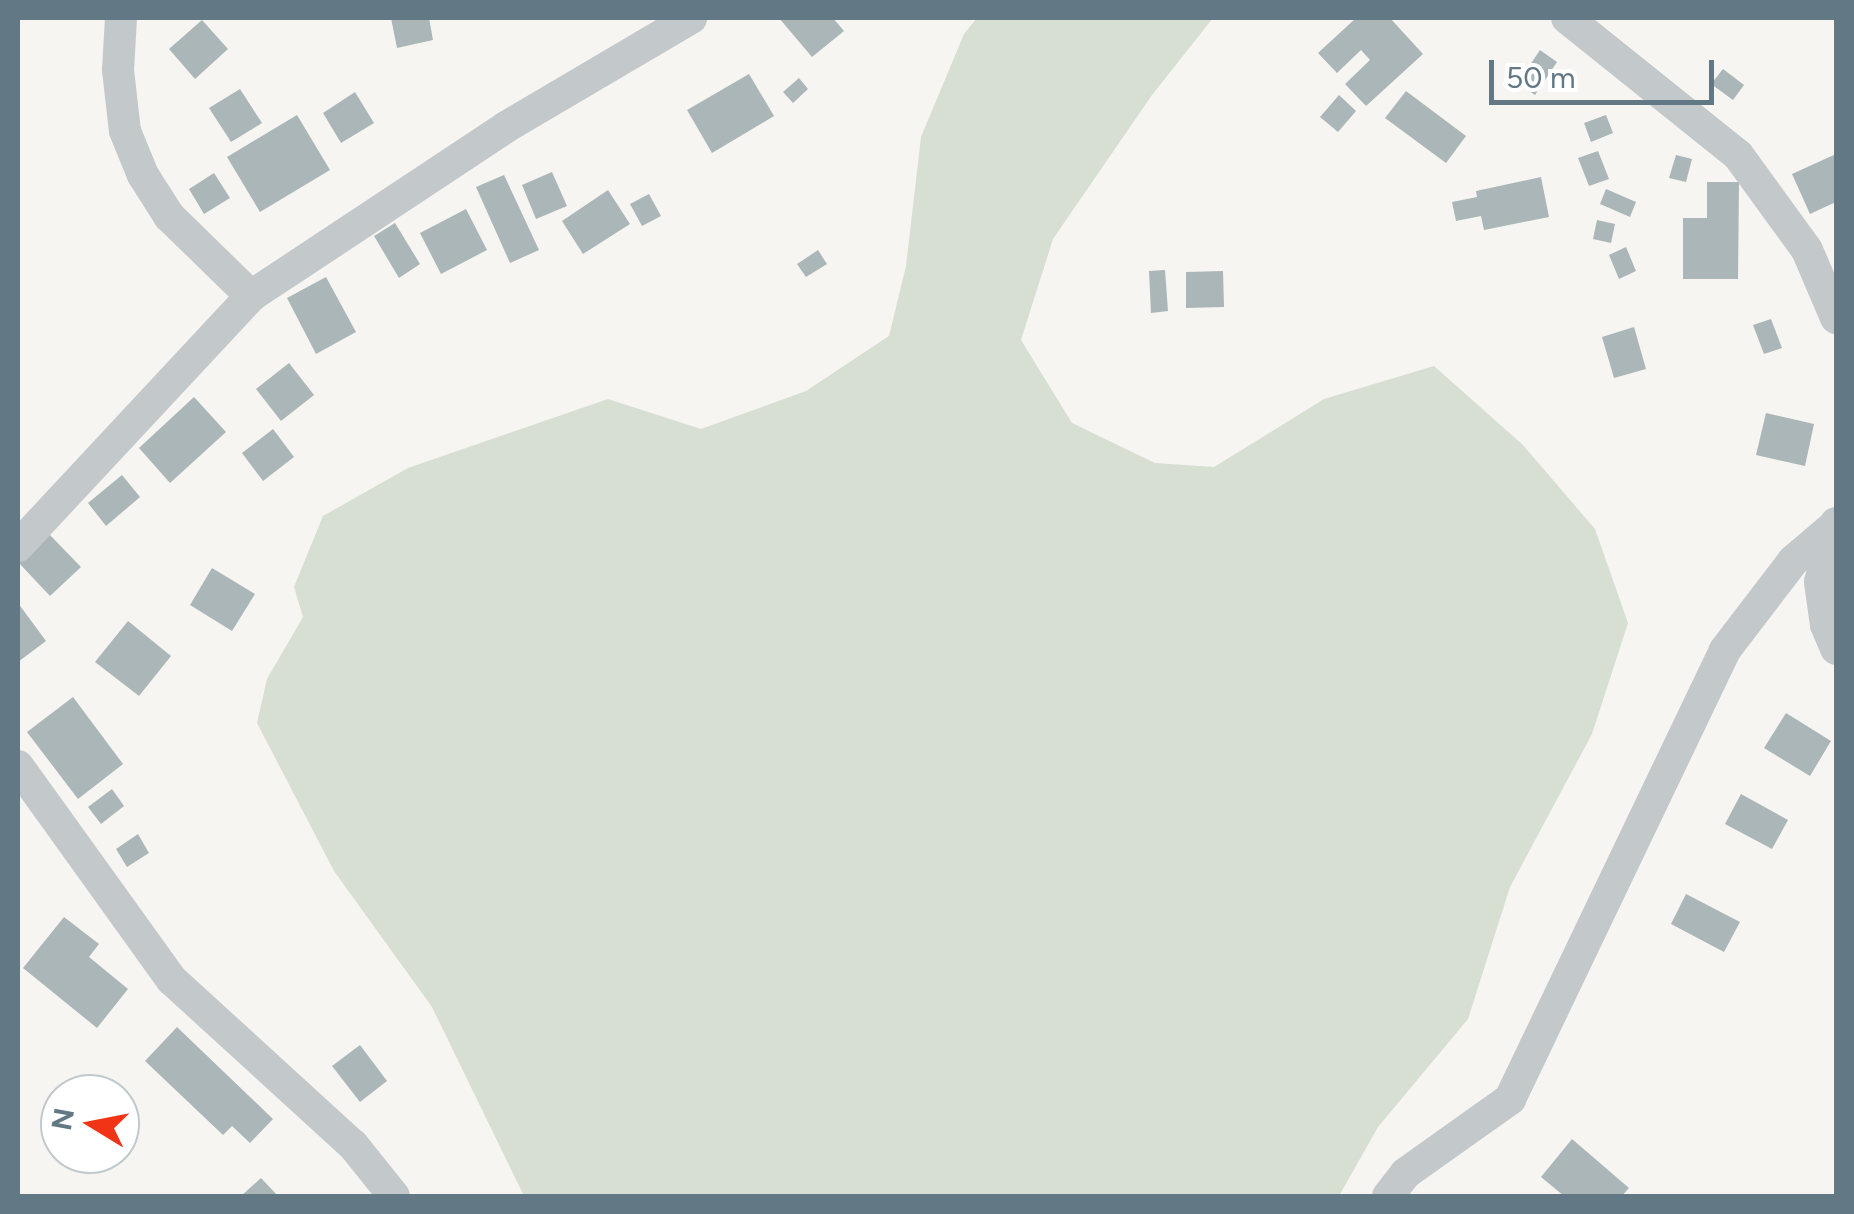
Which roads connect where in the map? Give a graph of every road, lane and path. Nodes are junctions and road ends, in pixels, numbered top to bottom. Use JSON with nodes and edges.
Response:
{"nodes":[{"id":1,"x":121,"y":18,"type":"edge"},
{"id":2,"x":691,"y":18,"type":"edge"},
{"id":3,"x":1567,"y":18,"type":"edge"},
{"id":4,"x":250,"y":296,"type":"junction"},
{"id":5,"x":1836,"y":318,"type":"edge"},
{"id":6,"x":1836,"y":524,"type":"edge"},
{"id":7,"x":18,"y":546,"type":"edge"},
{"id":8,"x":1836,"y":649,"type":"edge"},
{"id":9,"x":18,"y":766,"type":"edge"},
{"id":10,"x":394,"y":1196,"type":"edge"},
{"id":11,"x":1388,"y":1196,"type":"edge"}],
"edges":[{"from":1,"to":4,"type":"street"},
{"from":2,"to":4,"type":"street"},
{"from":3,"to":5,"type":"street"},
{"from":4,"to":7,"type":"street"},
{"from":6,"to":8,"type":"street"},
{"from":6,"to":11,"type":"street"},
{"from":9,"to":10,"type":"street"}]}
